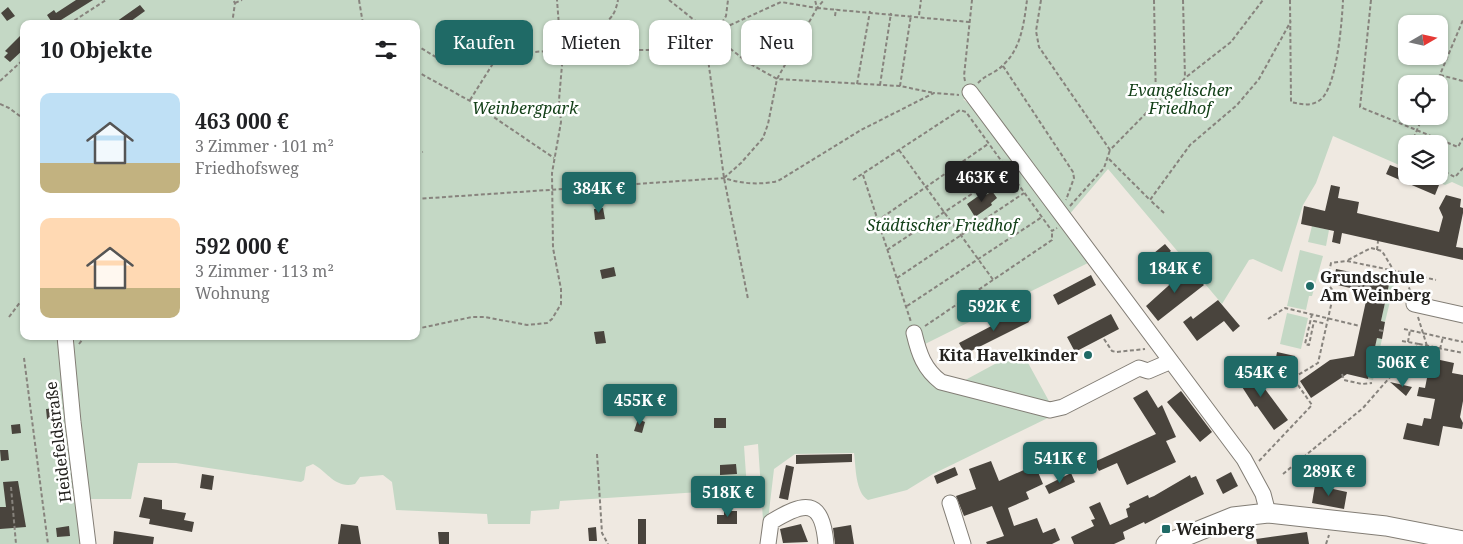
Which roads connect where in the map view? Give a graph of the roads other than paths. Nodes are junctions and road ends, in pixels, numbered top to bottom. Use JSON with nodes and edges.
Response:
{"nodes":[{"id":1,"x":970,"y":92,"type":"road end"},
{"id":2,"x":1414,"y":304,"type":"road end"},
{"id":3,"x":1463,"y":315,"type":"edge"},
{"id":4,"x":914,"y":333,"type":"road end"},
{"id":5,"x":65,"y":340,"type":"edge"},
{"id":6,"x":1169,"y":362,"type":"junction"},
{"id":7,"x":950,"y":503,"type":"dead end"},
{"id":8,"x":1268,"y":512,"type":"junction"},
{"id":9,"x":1463,"y":540,"type":"edge"},
{"id":10,"x":88,"y":544,"type":"edge"},
{"id":11,"x":768,"y":544,"type":"edge"},
{"id":12,"x":826,"y":544,"type":"edge"},
{"id":13,"x":962,"y":544,"type":"edge"},
{"id":14,"x":1166,"y":544,"type":"edge"}],
"edges":[{"from":1,"to":6,"type":"street"},
{"from":2,"to":3,"type":"street"},
{"from":4,"to":6,"type":"street"},
{"from":5,"to":10,"type":"street","name":"Heidefeldstraße"},
{"from":6,"to":8,"type":"street"},
{"from":7,"to":13,"type":"street"},
{"from":8,"to":9,"type":"main road"},
{"from":8,"to":14,"type":"main road"},
{"from":11,"to":12,"type":"street"}]}
